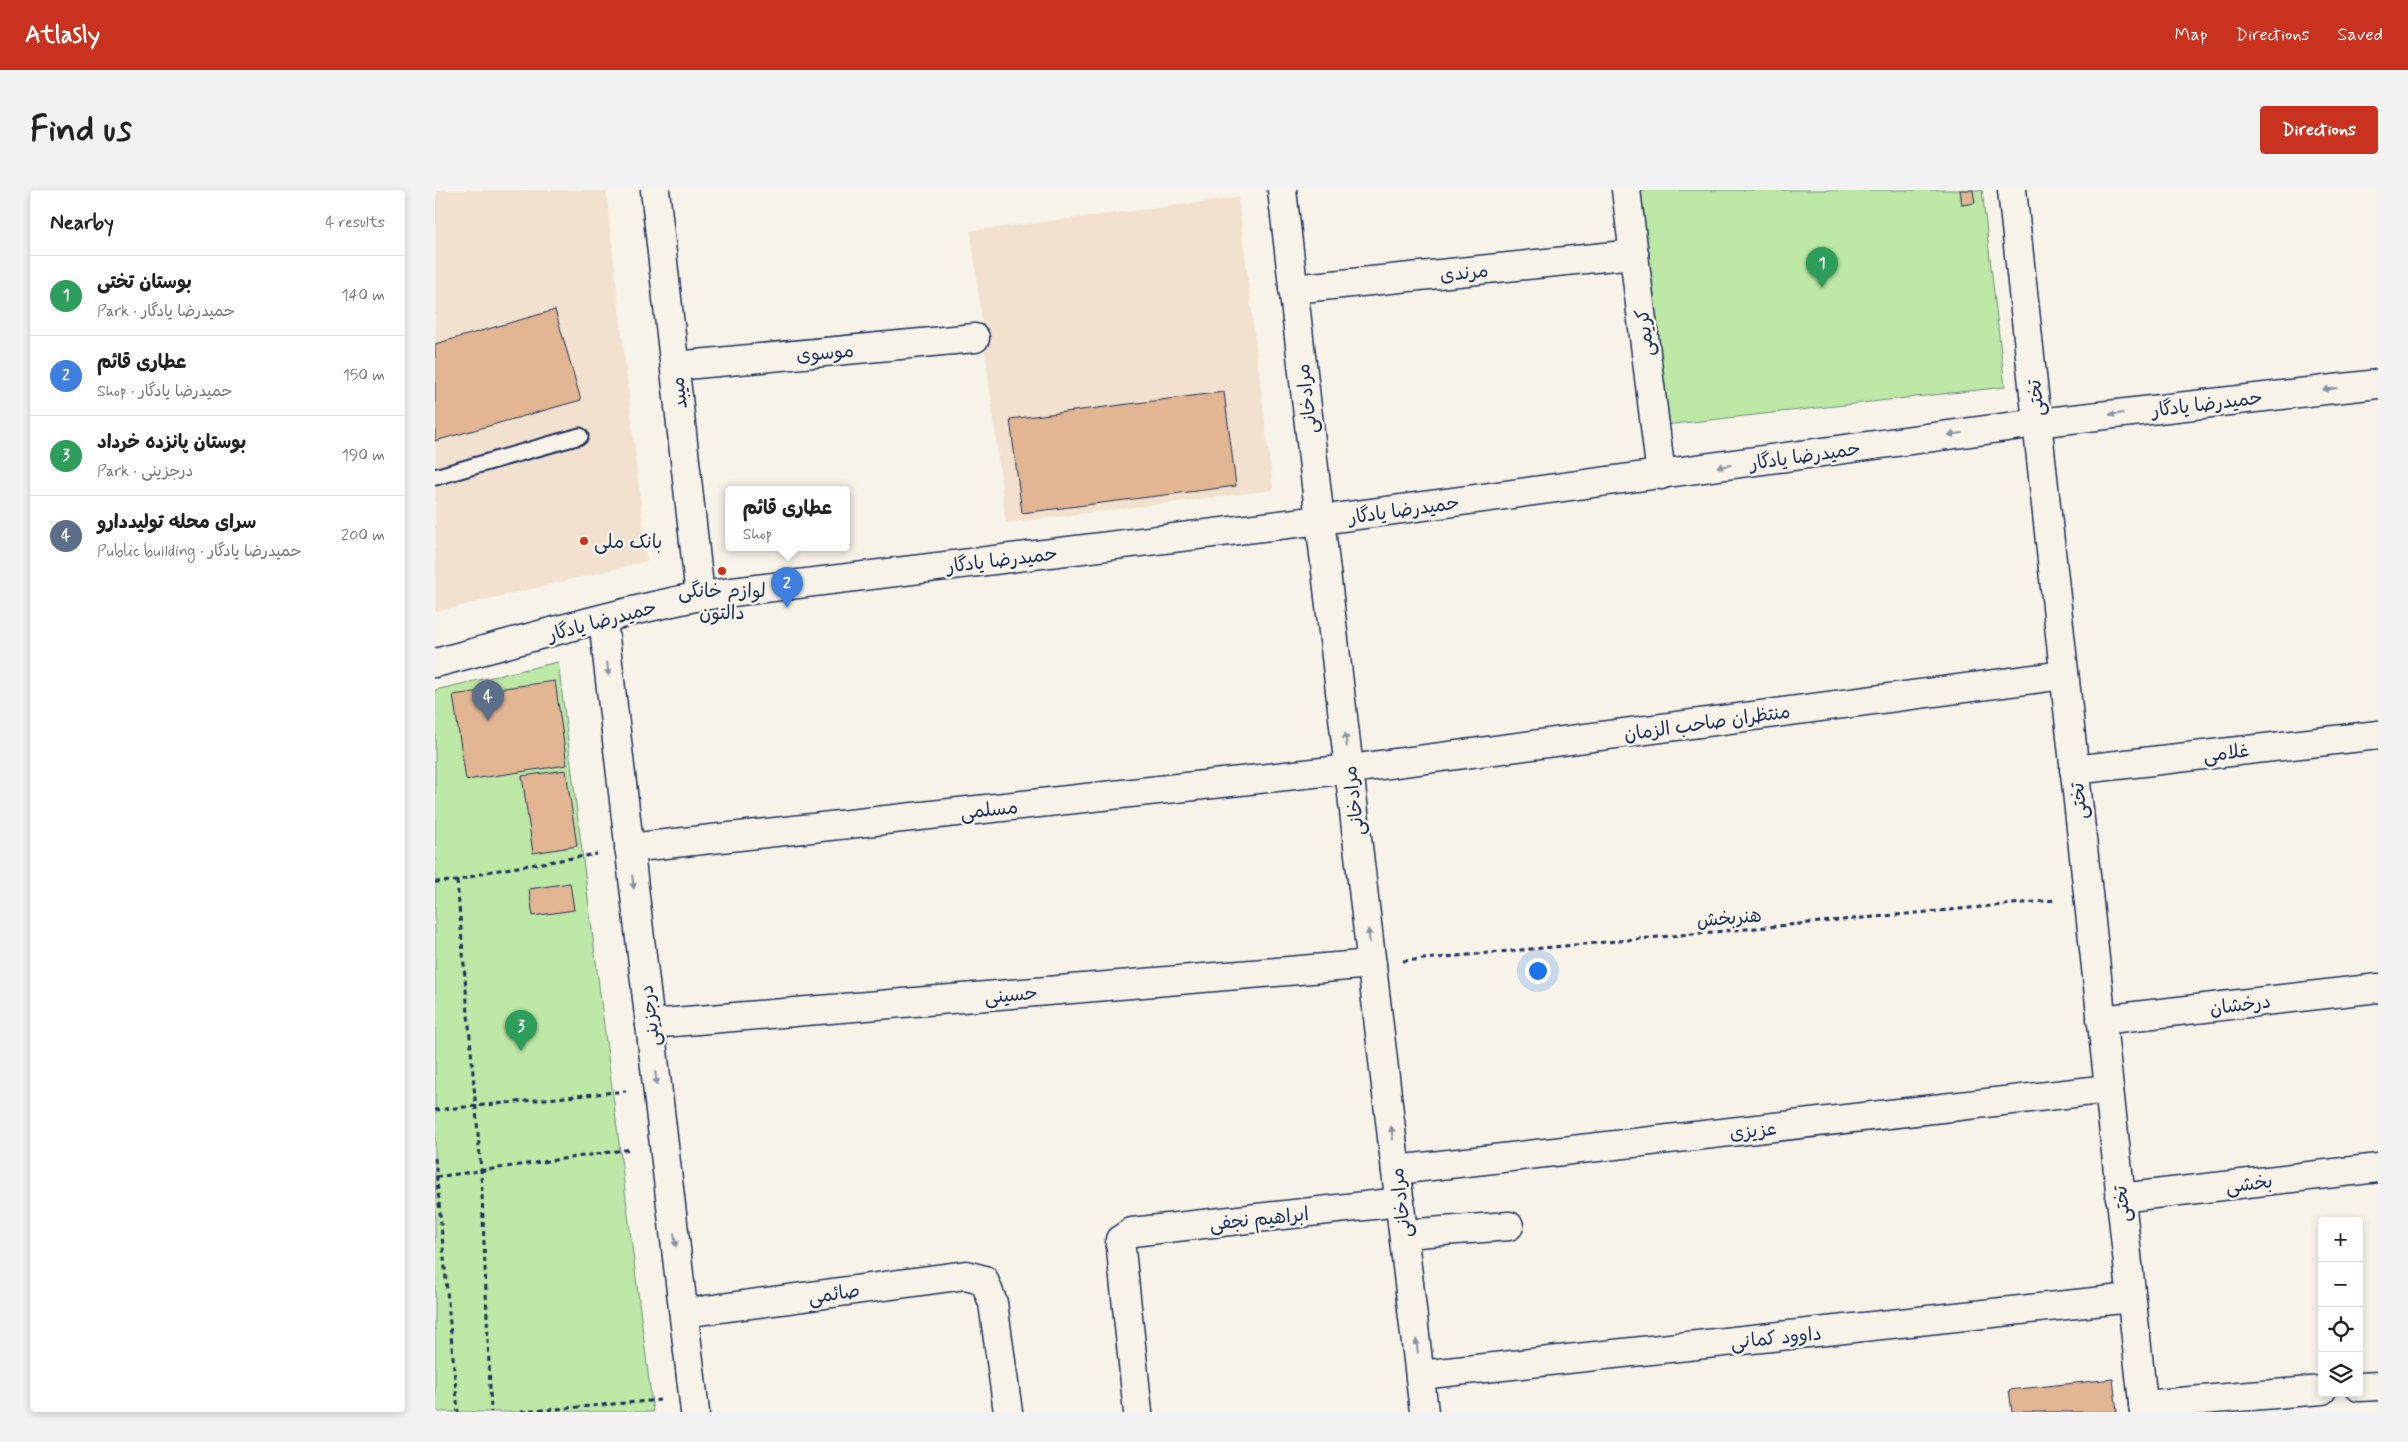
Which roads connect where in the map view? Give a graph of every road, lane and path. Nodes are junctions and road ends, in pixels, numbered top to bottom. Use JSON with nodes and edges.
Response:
{"nodes":[{"id":1,"x":655,"y":190,"type":"edge"},
{"id":2,"x":1282,"y":190,"type":"edge"},
{"id":3,"x":1626,"y":190,"type":"edge"},
{"id":4,"x":2012,"y":190,"type":"edge"},
{"id":5,"x":1634,"y":254,"type":"junction"},
{"id":6,"x":1293,"y":290,"type":"junction"},
{"id":7,"x":975,"y":338,"type":"dead end"},
{"id":8,"x":675,"y":366,"type":"junction"},
{"id":9,"x":2378,"y":384,"type":"edge"},
{"id":10,"x":2037,"y":423,"type":"junction"},
{"id":11,"x":580,"y":436,"type":"dead end"},
{"id":12,"x":1661,"y":475,"type":"junction"},
{"id":13,"x":435,"y":477,"type":"edge"},
{"id":14,"x":1320,"y":520,"type":"junction"},
{"id":15,"x":700,"y":596,"type":"junction"},
{"id":16,"x":603,"y":620,"type":"junction"},
{"id":17,"x":435,"y":663,"type":"edge"},
{"id":18,"x":2064,"y":675,"type":"junction"},
{"id":19,"x":2378,"y":735,"type":"edge"},
{"id":20,"x":1350,"y":769,"type":"junction"},
{"id":21,"x":2074,"y":770,"type":"junction"},
{"id":22,"x":629,"y":848,"type":"junction"},
{"id":23,"x":457,"y":881,"type":"junction"},
{"id":24,"x":435,"y":882,"type":"edge"},
{"id":25,"x":2088,"y":897,"type":"junction"},
{"id":26,"x":1372,"y":964,"type":"junction"},
{"id":27,"x":2378,"y":988,"type":"edge"},
{"id":28,"x":2101,"y":1020,"type":"junction"},
{"id":29,"x":650,"y":1024,"type":"junction"},
{"id":30,"x":657,"y":1088,"type":"junction"},
{"id":31,"x":2109,"y":1089,"type":"junction"},
{"id":32,"x":475,"y":1106,"type":"junction"},
{"id":33,"x":435,"y":1110,"type":"edge"},
{"id":34,"x":664,"y":1145,"type":"junction"},
{"id":35,"x":435,"y":1158,"type":"edge"},
{"id":36,"x":2378,"y":1168,"type":"edge"},
{"id":37,"x":481,"y":1170,"type":"junction"},
{"id":38,"x":1396,"y":1170,"type":"junction"},
{"id":39,"x":436,"y":1177,"type":"edge"},
{"id":40,"x":2120,"y":1198,"type":"junction"},
{"id":41,"x":1400,"y":1202,"type":"junction"},
{"id":42,"x":1509,"y":1226,"type":"dead end"},
{"id":43,"x":1404,"y":1234,"type":"junction"},
{"id":44,"x":2131,"y":1298,"type":"junction"},
{"id":45,"x":684,"y":1313,"type":"junction"},
{"id":46,"x":1420,"y":1375,"type":"junction"},
{"id":47,"x":2378,"y":1386,"type":"edge"},
{"id":48,"x":2363,"y":1388,"type":"edge"},
{"id":49,"x":2318,"y":1390,"type":"edge"},
{"id":50,"x":694,"y":1405,"type":"edge"},
{"id":51,"x":2143,"y":1408,"type":"edge"},
{"id":52,"x":458,"y":1412,"type":"edge"},
{"id":53,"x":491,"y":1412,"type":"edge"},
{"id":54,"x":521,"y":1412,"type":"edge"},
{"id":55,"x":1008,"y":1412,"type":"edge"},
{"id":56,"x":1138,"y":1412,"type":"edge"},
{"id":57,"x":1424,"y":1412,"type":"edge"}],
"edges":[{"from":1,"to":8,"type":"street","name":"میبد"},
{"from":2,"to":6,"type":"street","name":"مرادخانی"},
{"from":3,"to":5,"type":"street","name":"کریمی"},
{"from":4,"to":10,"type":"street","name":"تختی"},
{"from":5,"to":6,"type":"street","name":"مرندی"},
{"from":5,"to":12,"type":"street","name":"کریمی"},
{"from":6,"to":14,"type":"street","name":"مرادخانی"},
{"from":7,"to":8,"type":"street","name":"موسوی"},
{"from":8,"to":15,"type":"street","name":"میبد"},
{"from":9,"to":10,"type":"street","name":"حمیدرضا یادگار","one_way":true},
{"from":10,"to":12,"type":"street","name":"حمیدرضا یادگار","one_way":true},
{"from":10,"to":18,"type":"street","name":"تختی"},
{"from":11,"to":13,"type":"lane"},
{"from":12,"to":14,"type":"street","name":"حمیدرضا یادگار"},
{"from":14,"to":15,"type":"street","name":"حمیدرضا یادگار"},
{"from":20,"to":14,"type":"street","name":"مرادخانی","one_way":true},
{"from":15,"to":16,"type":"street","name":"حمیدرضا یادگار"},
{"from":16,"to":17,"type":"street","name":"حمیدرضا یادگار"},
{"from":16,"to":22,"type":"street","name":"درجزینی","one_way":true},
{"from":18,"to":20,"type":"street","name":"منتظران صاحب الزمان"},
{"from":18,"to":21,"type":"street","name":"تختی"},
{"from":19,"to":21,"type":"street","name":"غلامی"},
{"from":20,"to":22,"type":"street","name":"مسلمی"},
{"from":26,"to":20,"type":"street","name":"مرادخانی","one_way":true},
{"from":21,"to":25,"type":"street","name":"تختی"},
{"from":22,"to":23,"type":"path"},
{"from":22,"to":29,"type":"street","name":"درجزینی","one_way":true},
{"from":23,"to":24,"type":"path"},
{"from":23,"to":32,"type":"path"},
{"from":25,"to":26,"type":"path","name":"هنربخش"},
{"from":25,"to":28,"type":"street","name":"تختی"},
{"from":26,"to":29,"type":"street","name":"حسینی"},
{"from":38,"to":26,"type":"street","name":"مرادخانی","one_way":true},
{"from":27,"to":28,"type":"street","name":"درخشان"},
{"from":28,"to":31,"type":"street","name":"تختی"},
{"from":29,"to":30,"type":"street","name":"درجزینی","one_way":true},
{"from":30,"to":32,"type":"path"},
{"from":30,"to":34,"type":"street","name":"درجزینی"},
{"from":31,"to":38,"type":"street","name":"عزیزی"},
{"from":31,"to":40,"type":"street","name":"تختی"},
{"from":32,"to":33,"type":"path"},
{"from":32,"to":37,"type":"path"},
{"from":34,"to":37,"type":"path"},
{"from":34,"to":45,"type":"street","name":"درجزینی","one_way":true},
{"from":35,"to":39,"type":"path"},
{"from":36,"to":40,"type":"street","name":"بخشی"},
{"from":37,"to":39,"type":"path"},
{"from":37,"to":53,"type":"path"},
{"from":38,"to":41,"type":"street","name":"مرادخانی"},
{"from":39,"to":52,"type":"path"},
{"from":40,"to":44,"type":"street","name":"تختی"},
{"from":41,"to":43,"type":"street","name":"مرادخانی"},
{"from":41,"to":56,"type":"street","name":"ابراهیم نجفی"},
{"from":42,"to":43,"type":"street"},
{"from":46,"to":43,"type":"street","name":"مرادخانی","one_way":true},
{"from":44,"to":46,"type":"street","name":"داوود کمانی"},
{"from":44,"to":51,"type":"street","name":"تختی"},
{"from":45,"to":50,"type":"street","name":"درجزینی"},
{"from":45,"to":55,"type":"street","name":"صائمی"},
{"from":46,"to":57,"type":"street","name":"مرادخانی"},
{"from":47,"to":48,"type":"street"},
{"from":49,"to":51,"type":"street"},
{"from":50,"to":54,"type":"path"}]}
